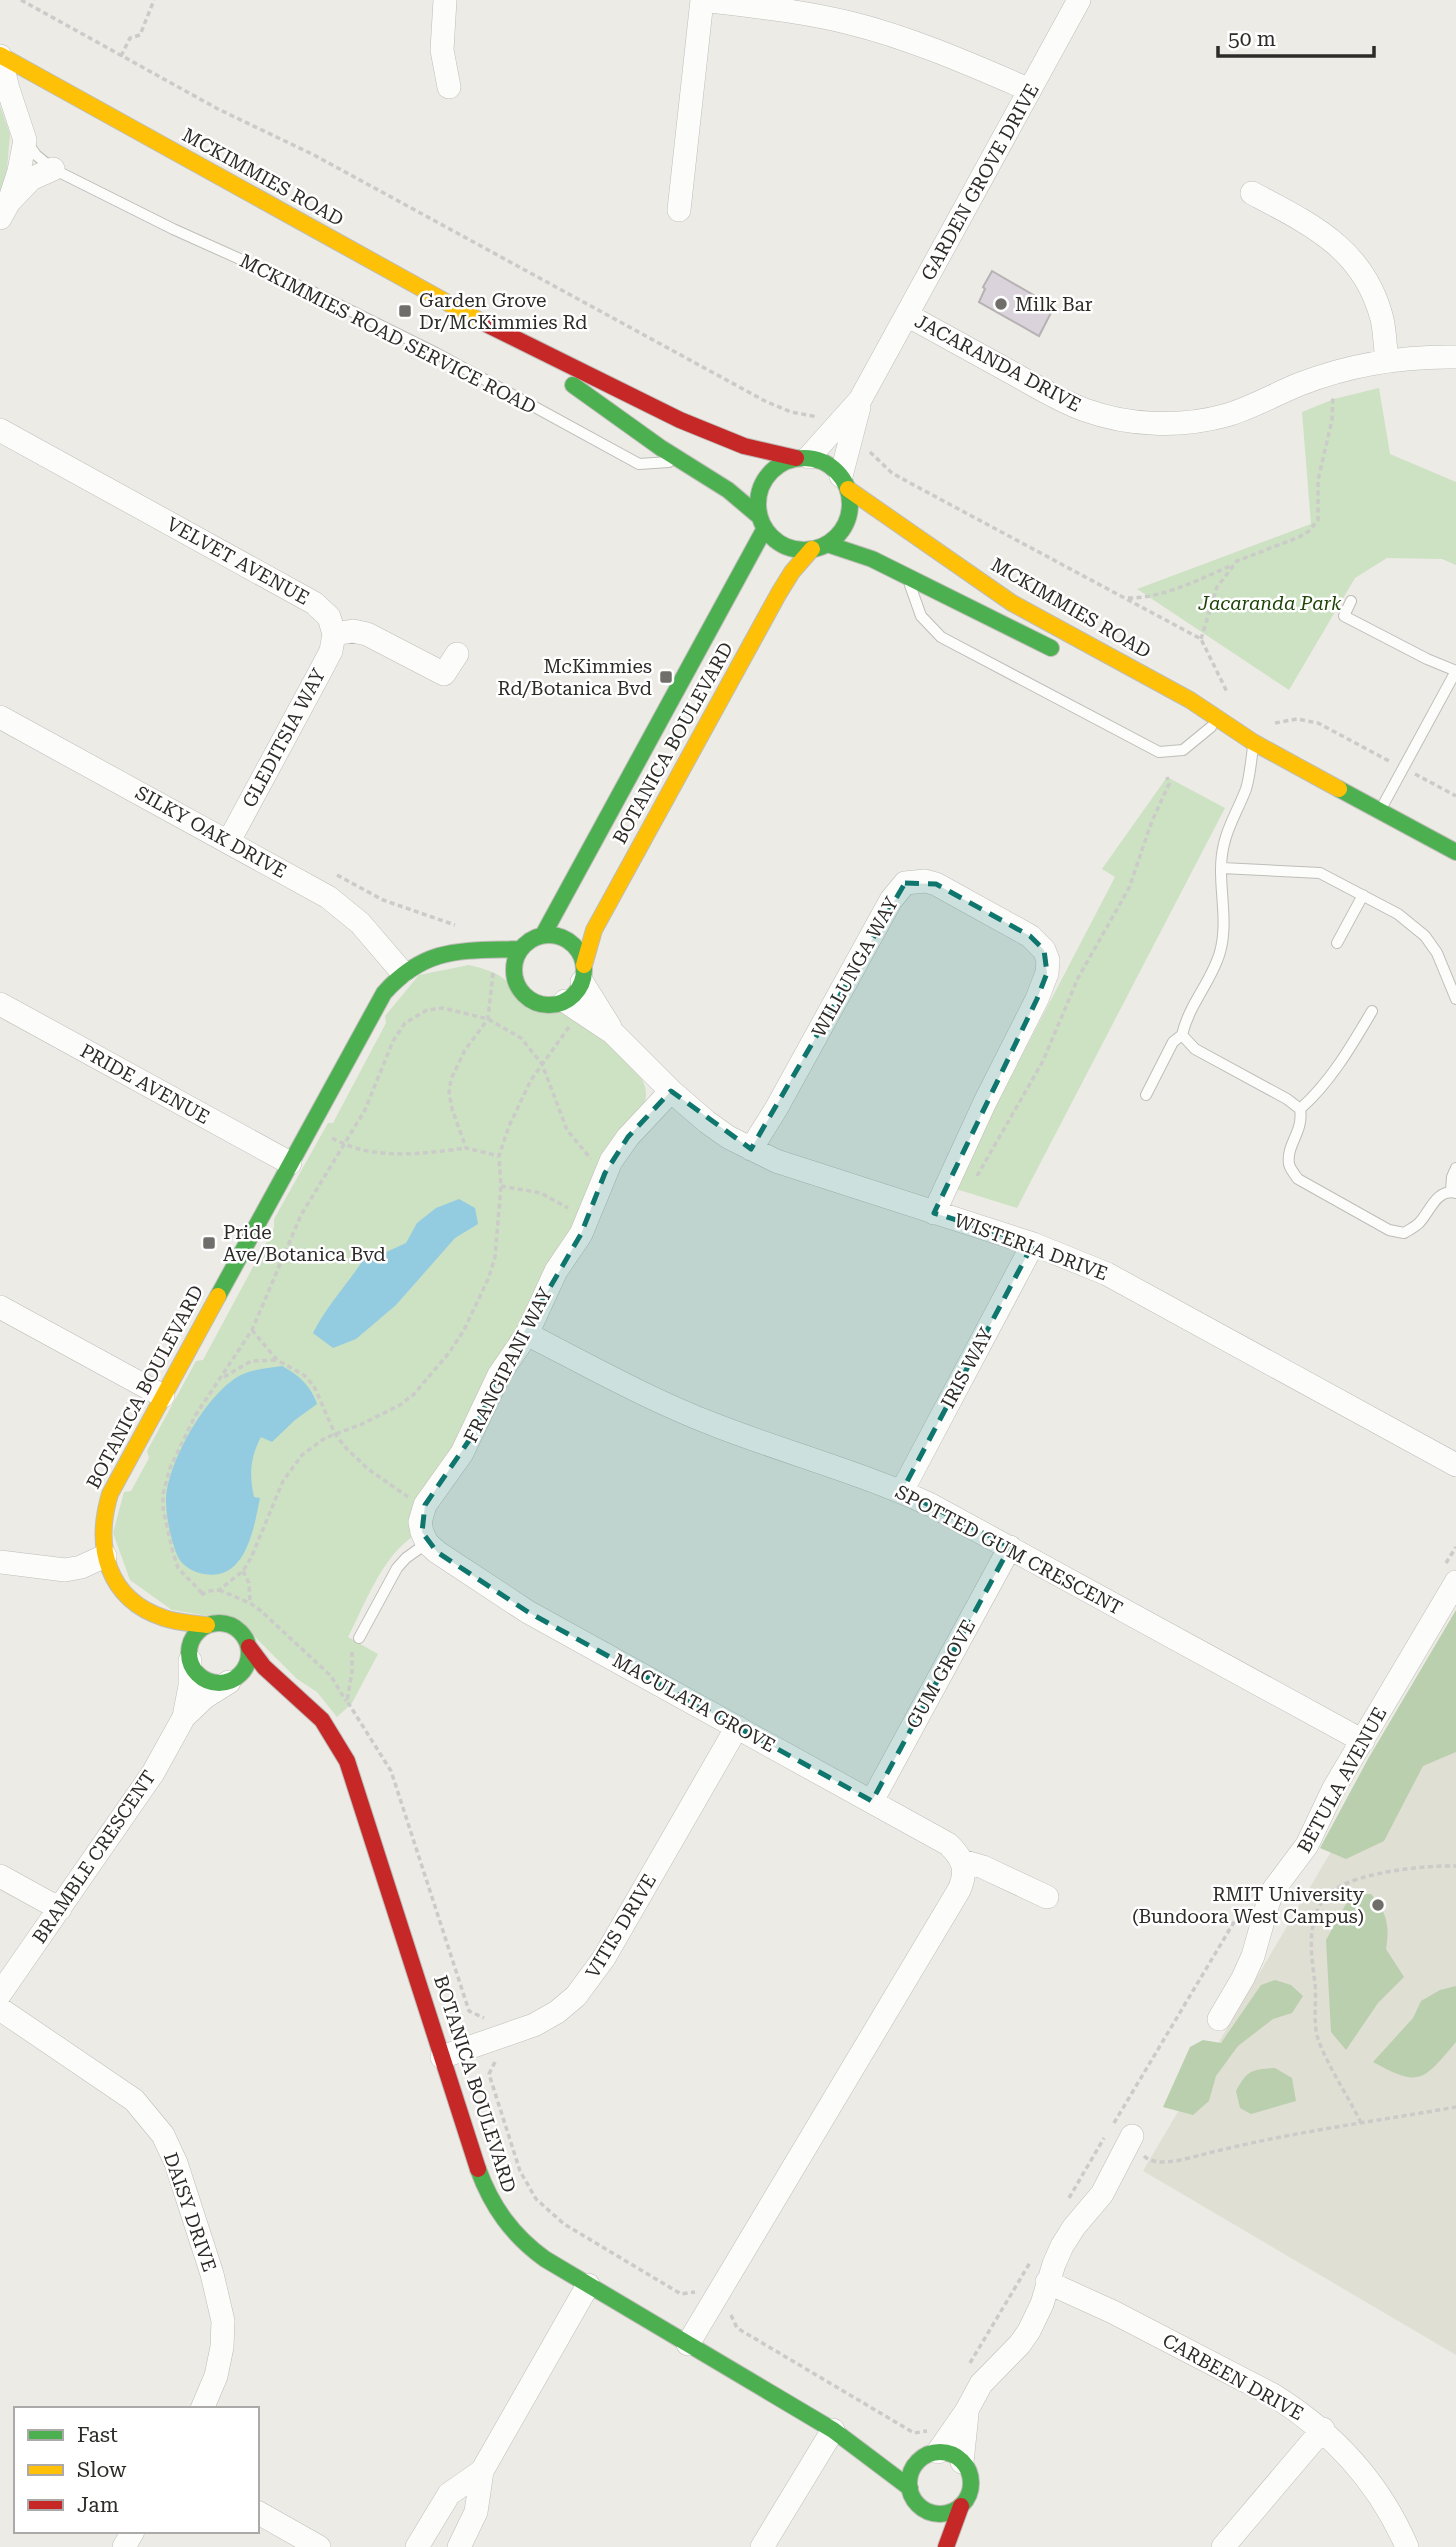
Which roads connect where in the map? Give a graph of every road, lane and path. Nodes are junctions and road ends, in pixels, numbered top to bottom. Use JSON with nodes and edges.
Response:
{"nodes":[{"id":1,"x":21,"y":0,"type":"edge"},
{"id":2,"x":154,"y":0,"type":"edge"},
{"id":3,"x":445,"y":0,"type":"edge"},
{"id":4,"x":702,"y":0,"type":"edge"},
{"id":5,"x":1079,"y":0,"type":"edge"},
{"id":6,"x":793,"y":5,"type":"edge"},
{"id":7,"x":0,"y":56,"type":"edge"},
{"id":8,"x":121,"y":56,"type":"junction"},
{"id":9,"x":449,"y":87,"type":"dead end"},
{"id":10,"x":1027,"y":96,"type":"junction"},
{"id":11,"x":25,"y":140,"type":"junction"},
{"id":12,"x":53,"y":169,"type":"junction"},
{"id":13,"x":1252,"y":193,"type":"dead end"},
{"id":14,"x":4,"y":210,"type":"edge"},
{"id":15,"x":679,"y":211,"type":"dead end"},
{"id":16,"x":907,"y":315,"type":"junction"},
{"id":17,"x":505,"y":335,"type":"junction"},
{"id":18,"x":1456,"y":358,"type":"edge"},
{"id":19,"x":1387,"y":361,"type":"junction"},
{"id":20,"x":1333,"y":396,"type":"dead end"},
{"id":21,"x":0,"y":430,"type":"edge"},
{"id":22,"x":844,"y":430,"type":"junction"},
{"id":23,"x":802,"y":458,"type":"junction"},
{"id":24,"x":685,"y":461,"type":"junction"},
{"id":25,"x":845,"y":482,"type":"junction"},
{"id":26,"x":762,"y":523,"type":"junction"},
{"id":27,"x":819,"y":546,"type":"junction"},
{"id":28,"x":1235,"y":565,"type":"junction"},
{"id":29,"x":907,"y":576,"type":"junction"},
{"id":30,"x":1124,"y":598,"type":"junction"},
{"id":31,"x":1352,"y":601,"type":"dead end"},
{"id":32,"x":334,"y":634,"type":"junction"},
{"id":33,"x":1201,"y":639,"type":"junction"},
{"id":34,"x":457,"y":654,"type":"dead end"},
{"id":35,"x":1072,"y":658,"type":"dead end"},
{"id":36,"x":1456,"y":671,"type":"edge"},
{"id":37,"x":1229,"y":698,"type":"dead end"},
{"id":38,"x":1182,"y":714,"type":"dead end"},
{"id":39,"x":0,"y":717,"type":"edge"},
{"id":40,"x":1270,"y":722,"type":"dead end"},
{"id":41,"x":1211,"y":727,"type":"junction"},
{"id":42,"x":1248,"y":737,"type":"junction"},
{"id":43,"x":672,"y":747,"type":"junction"},
{"id":44,"x":1403,"y":768,"type":"junction"},
{"id":45,"x":1167,"y":777,"type":"dead end"},
{"id":46,"x":1456,"y":796,"type":"edge"},
{"id":47,"x":1381,"y":810,"type":"junction"},
{"id":48,"x":229,"y":841,"type":"junction"},
{"id":49,"x":1456,"y":852,"type":"edge"},
{"id":50,"x":1222,"y":868,"type":"junction"},
{"id":51,"x":1363,"y":895,"type":"junction"},
{"id":52,"x":543,"y":935,"type":"junction"},
{"id":53,"x":1337,"y":943,"type":"dead end"},
{"id":54,"x":520,"y":949,"type":"junction"},
{"id":55,"x":467,"y":952,"type":"junction"},
{"id":56,"x":402,"y":972,"type":"junction"},
{"id":57,"x":583,"y":973,"type":"junction"},
{"id":58,"x":514,"y":977,"type":"junction"},
{"id":59,"x":1456,"y":999,"type":"edge"},
{"id":60,"x":0,"y":1004,"type":"edge"},
{"id":61,"x":572,"y":1006,"type":"junction"},
{"id":62,"x":1372,"y":1011,"type":"dead end"},
{"id":63,"x":613,"y":1033,"type":"junction"},
{"id":64,"x":1182,"y":1035,"type":"junction"},
{"id":65,"x":542,"y":1064,"type":"junction"},
{"id":66,"x":671,"y":1091,"type":"junction"},
{"id":67,"x":1146,"y":1095,"type":"dead end"},
{"id":68,"x":1300,"y":1109,"type":"junction"},
{"id":69,"x":323,"y":1132,"type":"dead end"},
{"id":70,"x":345,"y":1145,"type":"junction"},
{"id":71,"x":466,"y":1148,"type":"dead end"},
{"id":72,"x":751,"y":1149,"type":"junction"},
{"id":73,"x":290,"y":1163,"type":"junction"},
{"id":74,"x":1456,"y":1168,"type":"edge"},
{"id":75,"x":605,"y":1173,"type":"junction"},
{"id":76,"x":971,"y":1184,"type":"dead end"},
{"id":77,"x":501,"y":1186,"type":"junction"},
{"id":78,"x":1453,"y":1192,"type":"edge"},
{"id":79,"x":934,"y":1213,"type":"junction"},
{"id":80,"x":588,"y":1219,"type":"junction"},
{"id":81,"x":1033,"y":1244,"type":"junction"},
{"id":82,"x":0,"y":1307,"type":"edge"},
{"id":83,"x":252,"y":1330,"type":"junction"},
{"id":84,"x":527,"y":1334,"type":"junction"},
{"id":85,"x":277,"y":1360,"type":"junction"},
{"id":86,"x":222,"y":1378,"type":"junction"},
{"id":87,"x":163,"y":1396,"type":"junction"},
{"id":88,"x":335,"y":1434,"type":"junction"},
{"id":89,"x":1456,"y":1465,"type":"edge"},
{"id":90,"x":902,"y":1491,"type":"junction"},
{"id":91,"x":425,"y":1505,"type":"junction"},
{"id":92,"x":427,"y":1543,"type":"junction"},
{"id":93,"x":1010,"y":1547,"type":"junction"},
{"id":94,"x":1456,"y":1547,"type":"edge"},
{"id":95,"x":105,"y":1556,"type":"junction"},
{"id":96,"x":0,"y":1562,"type":"edge"},
{"id":97,"x":243,"y":1571,"type":"junction"},
{"id":98,"x":1449,"y":1576,"type":"edge"},
{"id":99,"x":219,"y":1590,"type":"junction"},
{"id":100,"x":202,"y":1593,"type":"junction"},
{"id":101,"x":250,"y":1603,"type":"junction"},
{"id":102,"x":163,"y":1618,"type":"junction"},
{"id":103,"x":185,"y":1622,"type":"junction"},
{"id":104,"x":207,"y":1625,"type":"junction"},
{"id":105,"x":359,"y":1638,"type":"joint"},
{"id":106,"x":249,"y":1647,"type":"junction"},
{"id":107,"x":189,"y":1656,"type":"junction"},
{"id":108,"x":233,"y":1680,"type":"junction"},
{"id":109,"x":283,"y":1685,"type":"junction"},
{"id":110,"x":336,"y":1686,"type":"dead end"},
{"id":111,"x":184,"y":1717,"type":"junction"},
{"id":112,"x":737,"y":1727,"type":"junction"},
{"id":113,"x":1363,"y":1741,"type":"junction"},
{"id":114,"x":872,"y":1801,"type":"junction"},
{"id":115,"x":962,"y":1861,"type":"junction"},
{"id":116,"x":1456,"y":1866,"type":"edge"},
{"id":117,"x":0,"y":1876,"type":"edge"},
{"id":118,"x":1047,"y":1897,"type":"dead end"},
{"id":119,"x":1247,"y":1899,"type":"dead end"},
{"id":120,"x":60,"y":1909,"type":"junction"},
{"id":121,"x":0,"y":1994,"type":"edge"},
{"id":122,"x":0,"y":2009,"type":"edge"},
{"id":123,"x":1219,"y":2019,"type":"dead end"},
{"id":124,"x":489,"y":2041,"type":"junction"},
{"id":125,"x":442,"y":2057,"type":"junction"},
{"id":126,"x":1456,"y":2107,"type":"edge"},
{"id":127,"x":1362,"y":2123,"type":"junction"},
{"id":128,"x":1122,"y":2130,"type":"junction"},
{"id":129,"x":1105,"y":2136,"type":"dead end"},
{"id":130,"x":1064,"y":2206,"type":"dead end"},
{"id":131,"x":1036,"y":2252,"type":"dead end"},
{"id":132,"x":1047,"y":2282,"type":"junction"},
{"id":133,"x":588,"y":2285,"type":"junction"},
{"id":134,"x":712,"y":2303,"type":"junction"},
{"id":135,"x":688,"y":2344,"type":"junction"},
{"id":136,"x":965,"y":2371,"type":"dead end"},
{"id":137,"x":203,"y":2407,"type":"edge"},
{"id":138,"x":967,"y":2410,"type":"junction"},
{"id":139,"x":1323,"y":2429,"type":"junction"},
{"id":140,"x":833,"y":2430,"type":"junction"},
{"id":141,"x":930,"y":2430,"type":"dead end"},
{"id":142,"x":938,"y":2452,"type":"junction"},
{"id":143,"x":962,"y":2462,"type":"junction"},
{"id":144,"x":916,"y":2464,"type":"junction"},
{"id":145,"x":482,"y":2471,"type":"junction"},
{"id":146,"x":910,"y":2488,"type":"junction"},
{"id":147,"x":961,"y":2506,"type":"junction"},
{"id":148,"x":926,"y":2510,"type":"junction"},
{"id":149,"x":259,"y":2513,"type":"edge"},
{"id":150,"x":934,"y":2542,"type":"edge"},
{"id":151,"x":319,"y":2547,"type":"edge"},
{"id":152,"x":417,"y":2547,"type":"edge"},
{"id":153,"x":459,"y":2547,"type":"edge"},
{"id":154,"x":762,"y":2547,"type":"edge"},
{"id":155,"x":1223,"y":2547,"type":"edge"},
{"id":156,"x":1407,"y":2547,"type":"edge"}],
"edges":[{"from":1,"to":8,"type":"path"},
{"from":2,"to":8,"type":"path"},
{"from":3,"to":9,"type":"street"},
{"from":4,"to":6,"type":"street"},
{"from":4,"to":15,"type":"street"},
{"from":5,"to":10,"type":"street","name":"GARDEN GROVE DRIVE"},
{"from":6,"to":10,"type":"street"},
{"from":7,"to":11,"type":"street"},
{"from":7,"to":17,"type":"street","name":"MCKIMMIES ROAD"},
{"from":8,"to":22,"type":"path"},
{"from":10,"to":16,"type":"street","name":"GARDEN GROVE DRIVE"},
{"from":11,"to":12,"type":"lane","name":"MCKIMMIES ROAD SERVICE ROAD"},
{"from":11,"to":14,"type":"street"},
{"from":12,"to":14,"type":"street"},
{"from":12,"to":24,"type":"lane","name":"MCKIMMIES ROAD SERVICE ROAD"},
{"from":13,"to":19,"type":"street"},
{"from":16,"to":19,"type":"street","name":"JACARANDA DRIVE"},
{"from":16,"to":22,"type":"street","name":"GARDEN GROVE DRIVE"},
{"from":17,"to":23,"type":"street","name":"MCKIMMIES ROAD"},
{"from":17,"to":24,"type":"street","name":"MCKIMMIES ROAD"},
{"from":18,"to":19,"type":"street","name":"JACARANDA DRIVE"},
{"from":20,"to":28,"type":"path"},
{"from":21,"to":32,"type":"street","name":"VELVET AVENUE"},
{"from":22,"to":23,"type":"street","name":"GARDEN GROVE DRIVE"},
{"from":22,"to":25,"type":"street","name":"GARDEN GROVE DRIVE"},
{"from":22,"to":30,"type":"path"},
{"from":23,"to":25,"type":"street"},
{"from":23,"to":26,"type":"street"},
{"from":24,"to":26,"type":"street","name":"MCKIMMIES ROAD"},
{"from":25,"to":27,"type":"street"},
{"from":25,"to":42,"type":"street","name":"MCKIMMIES ROAD"},
{"from":26,"to":27,"type":"street"},
{"from":26,"to":43,"type":"street","name":"BOTANICA BOULEVARD"},
{"from":27,"to":29,"type":"street"},
{"from":27,"to":43,"type":"street","name":"BOTANICA BOULEVARD"},
{"from":28,"to":30,"type":"path"},
{"from":28,"to":33,"type":"path"},
{"from":29,"to":35,"type":"street"},
{"from":29,"to":41,"type":"lane"},
{"from":30,"to":33,"type":"path"},
{"from":31,"to":36,"type":"lane"},
{"from":32,"to":34,"type":"street"},
{"from":32,"to":48,"type":"street","name":"GLEDITSIA WAY"},
{"from":33,"to":37,"type":"path"},
{"from":36,"to":44,"type":"lane"},
{"from":38,"to":41,"type":"street","name":"MCKIMMIES ROAD"},
{"from":39,"to":48,"type":"street","name":"SILKY OAK DRIVE"},
{"from":40,"to":44,"type":"path"},
{"from":41,"to":42,"type":"street","name":"MCKIMMIES ROAD"},
{"from":42,"to":47,"type":"street","name":"MCKIMMIES ROAD"},
{"from":42,"to":50,"type":"lane"},
{"from":43,"to":52,"type":"street","name":"BOTANICA BOULEVARD"},
{"from":43,"to":57,"type":"street","name":"BOTANICA BOULEVARD"},
{"from":44,"to":46,"type":"path"},
{"from":44,"to":47,"type":"lane"},
{"from":45,"to":76,"type":"path"},
{"from":47,"to":49,"type":"street","name":"MCKIMMIES ROAD"},
{"from":48,"to":56,"type":"street","name":"SILKY OAK DRIVE"},
{"from":50,"to":51,"type":"lane"},
{"from":50,"to":64,"type":"lane"},
{"from":51,"to":53,"type":"lane"},
{"from":51,"to":59,"type":"lane"},
{"from":52,"to":54,"type":"street"},
{"from":52,"to":57,"type":"street"},
{"from":54,"to":55,"type":"street","name":"BOTANICA BOULEVARD"},
{"from":54,"to":58,"type":"street"},
{"from":55,"to":56,"type":"street","name":"BOTANICA BOULEVARD"},
{"from":55,"to":58,"type":"street"},
{"from":56,"to":73,"type":"street","name":"BOTANICA BOULEVARD"},
{"from":57,"to":61,"type":"street"},
{"from":57,"to":63,"type":"street","name":"WISTERIA DRIVE"},
{"from":58,"to":61,"type":"street"},
{"from":60,"to":73,"type":"street","name":"PRIDE AVENUE"},
{"from":61,"to":63,"type":"street","name":"WISTERIA DRIVE"},
{"from":61,"to":65,"type":"path"},
{"from":62,"to":68,"type":"lane"},
{"from":63,"to":66,"type":"street","name":"WISTERIA DRIVE"},
{"from":64,"to":67,"type":"lane"},
{"from":64,"to":68,"type":"lane"},
{"from":65,"to":70,"type":"path"},
{"from":65,"to":75,"type":"path"},
{"from":65,"to":77,"type":"path"},
{"from":66,"to":72,"type":"street","name":"WISTERIA DRIVE"},
{"from":66,"to":75,"type":"street","name":"FRANGIPANI WAY"},
{"from":68,"to":78,"type":"lane"},
{"from":69,"to":70,"type":"path"},
{"from":70,"to":71,"type":"path"},
{"from":70,"to":83,"type":"path"},
{"from":72,"to":79,"type":"street","name":"WISTERIA DRIVE"},
{"from":72,"to":79,"type":"street","name":"WILLUNGA WAY"},
{"from":73,"to":87,"type":"street","name":"BOTANICA BOULEVARD"},
{"from":74,"to":78,"type":"lane"},
{"from":75,"to":80,"type":"street","name":"FRANGIPANI WAY"},
{"from":77,"to":80,"type":"path"},
{"from":77,"to":88,"type":"path"},
{"from":79,"to":81,"type":"street","name":"WISTERIA DRIVE"},
{"from":80,"to":84,"type":"street","name":"FRANGIPANI WAY"},
{"from":81,"to":89,"type":"street","name":"WISTERIA DRIVE"},
{"from":81,"to":90,"type":"street","name":"IRIS WAY"},
{"from":82,"to":87,"type":"street"},
{"from":83,"to":85,"type":"path"},
{"from":83,"to":86,"type":"path"},
{"from":84,"to":90,"type":"street","name":"SPOTTED GUM CRESCENT"},
{"from":84,"to":91,"type":"street","name":"FRANGIPANI WAY"},
{"from":85,"to":86,"type":"path"},
{"from":85,"to":88,"type":"path"},
{"from":86,"to":100,"type":"path"},
{"from":87,"to":95,"type":"street","name":"BOTANICA BOULEVARD"},
{"from":88,"to":91,"type":"path"},
{"from":88,"to":97,"type":"path"},
{"from":90,"to":93,"type":"street","name":"SPOTTED GUM CRESCENT"},
{"from":91,"to":92,"type":"street"},
{"from":92,"to":105,"type":"lane"},
{"from":92,"to":112,"type":"street","name":"MACULATA GROVE"},
{"from":93,"to":113,"type":"street","name":"SPOTTED GUM CRESCENT"},
{"from":93,"to":114,"type":"street","name":"GUM GROVE"},
{"from":94,"to":98,"type":"path"},
{"from":95,"to":96,"type":"street"},
{"from":95,"to":102,"type":"street","name":"BOTANICA BOULEVARD"},
{"from":97,"to":99,"type":"path"},
{"from":97,"to":101,"type":"path"},
{"from":98,"to":113,"type":"street","name":"BETULA AVENUE"},
{"from":99,"to":100,"type":"path"},
{"from":99,"to":101,"type":"path"},
{"from":100,"to":103,"type":"path"},
{"from":101,"to":110,"type":"path"},
{"from":102,"to":103,"type":"street","name":"BOTANICA BOULEVARD"},
{"from":102,"to":107,"type":"street","name":"BOTANICA BOULEVARD"},
{"from":103,"to":104,"type":"street","name":"BOTANICA BOULEVARD"},
{"from":104,"to":106,"type":"street"},
{"from":104,"to":107,"type":"street"},
{"from":105,"to":124,"type":"path"},
{"from":106,"to":108,"type":"street"},
{"from":106,"to":109,"type":"street","name":"BOTANICA BOULEVARD"},
{"from":107,"to":108,"type":"street"},
{"from":107,"to":111,"type":"street","name":"BRAMBLE CRESCENT"},
{"from":108,"to":109,"type":"street"},
{"from":108,"to":111,"type":"street","name":"BRAMBLE CRESCENT"},
{"from":109,"to":125,"type":"street","name":"BOTANICA BOULEVARD"},
{"from":111,"to":120,"type":"street","name":"BRAMBLE CRESCENT"},
{"from":112,"to":114,"type":"street","name":"MACULATA GROVE"},
{"from":112,"to":124,"type":"street","name":"VITIS DRIVE"},
{"from":113,"to":123,"type":"street","name":"BETULA AVENUE"},
{"from":114,"to":115,"type":"street","name":"MACULATA GROVE"},
{"from":115,"to":118,"type":"street","name":"MACULATA GROVE"},
{"from":115,"to":134,"type":"street"},
{"from":116,"to":127,"type":"path"},
{"from":117,"to":120,"type":"street"},
{"from":119,"to":128,"type":"path"},
{"from":120,"to":121,"type":"street","name":"BRAMBLE CRESCENT"},
{"from":122,"to":137,"type":"street","name":"DAISY DRIVE"},
{"from":124,"to":125,"type":"street","name":"VITIS DRIVE"},
{"from":124,"to":134,"type":"path"},
{"from":125,"to":133,"type":"street","name":"BOTANICA BOULEVARD"},
{"from":126,"to":127,"type":"path"},
{"from":127,"to":128,"type":"path"},
{"from":128,"to":132,"type":"street"},
{"from":129,"to":130,"type":"path"},
{"from":131,"to":136,"type":"path"},
{"from":132,"to":138,"type":"street"},
{"from":132,"to":139,"type":"street","name":"CARBEEN DRIVE"},
{"from":133,"to":135,"type":"street","name":"BOTANICA BOULEVARD"},
{"from":133,"to":145,"type":"street"},
{"from":134,"to":135,"type":"street"},
{"from":134,"to":141,"type":"path"},
{"from":135,"to":140,"type":"street","name":"BOTANICA BOULEVARD"},
{"from":138,"to":142,"type":"street"},
{"from":138,"to":143,"type":"street"},
{"from":139,"to":155,"type":"street"},
{"from":139,"to":156,"type":"street","name":"CARBEEN DRIVE"},
{"from":140,"to":144,"type":"street","name":"BOTANICA BOULEVARD"},
{"from":140,"to":146,"type":"street","name":"BOTANICA BOULEVARD"},
{"from":140,"to":154,"type":"street"},
{"from":142,"to":143,"type":"street"},
{"from":142,"to":144,"type":"street"},
{"from":143,"to":147,"type":"street"},
{"from":144,"to":146,"type":"street"},
{"from":145,"to":152,"type":"street"},
{"from":145,"to":153,"type":"street"},
{"from":146,"to":148,"type":"street"},
{"from":147,"to":148,"type":"street"},
{"from":147,"to":150,"type":"street"},
{"from":148,"to":150,"type":"street"},
{"from":149,"to":151,"type":"street"}]}
